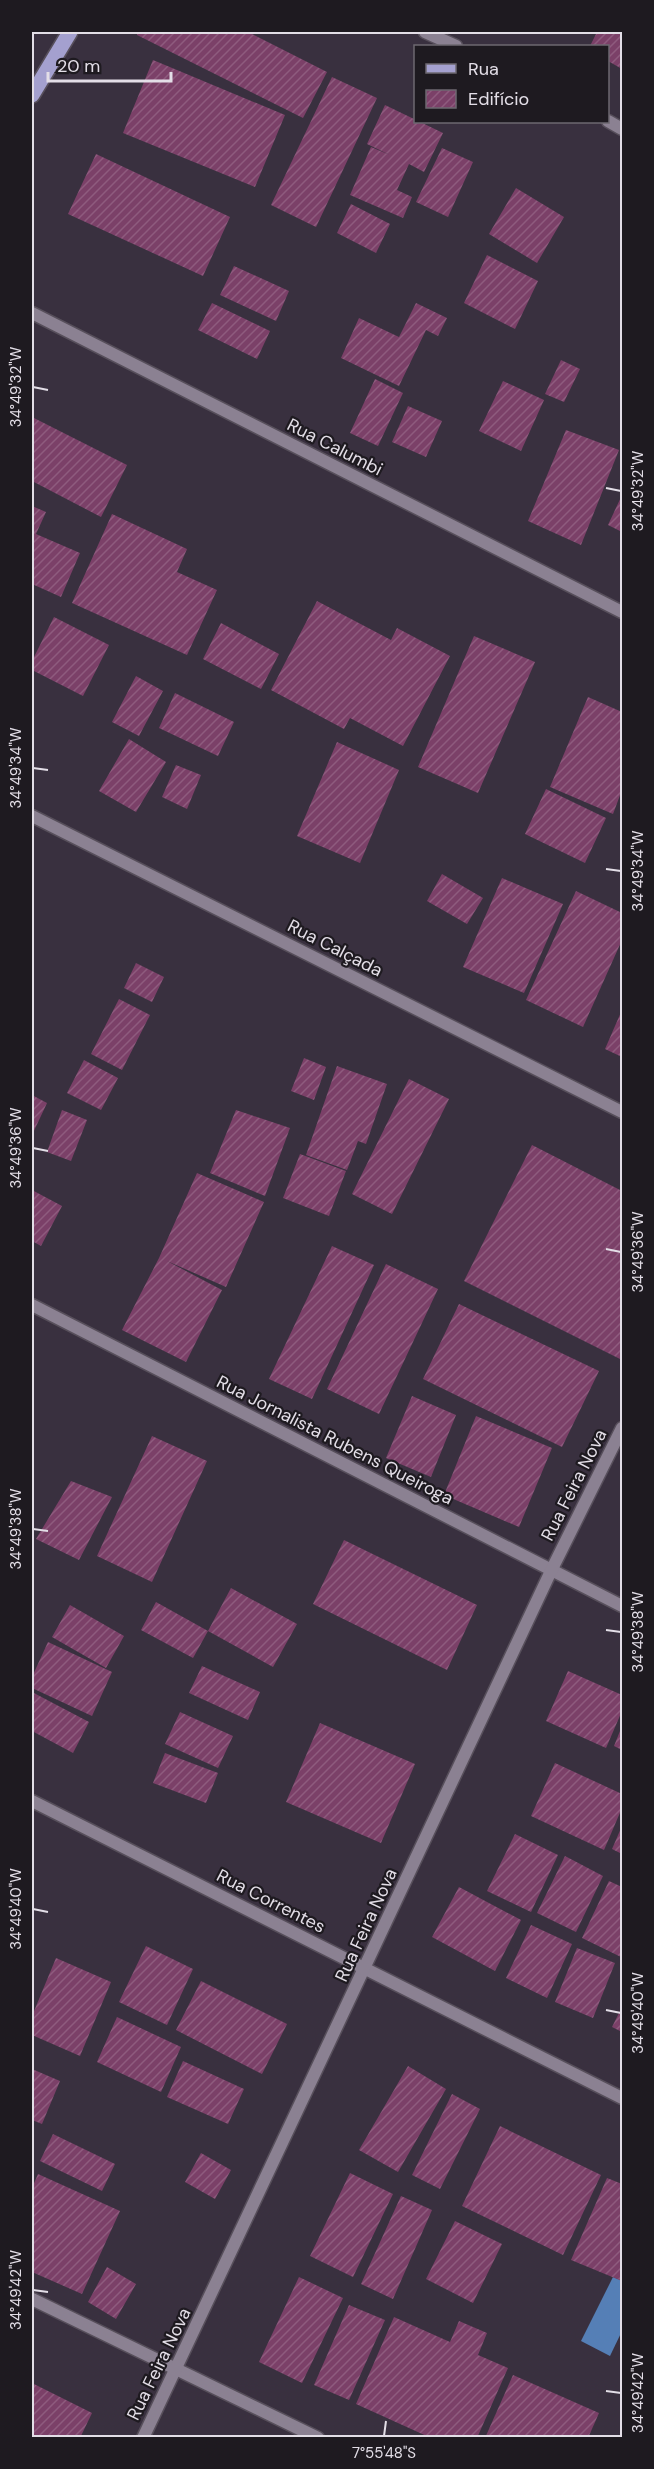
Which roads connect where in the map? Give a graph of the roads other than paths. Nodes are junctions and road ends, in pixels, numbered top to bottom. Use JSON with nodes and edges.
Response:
{"nodes":[{"id":1,"x":70,"y":32,"type":"edge"},
{"id":2,"x":425,"y":32,"type":"edge"},
{"id":3,"x":454,"y":45,"type":"edge"},
{"id":4,"x":32,"y":95,"type":"edge"},
{"id":5,"x":32,"y":313,"type":"edge"},
{"id":6,"x":622,"y":612,"type":"edge"},
{"id":7,"x":32,"y":816,"type":"edge"},
{"id":8,"x":622,"y":1112,"type":"edge"},
{"id":9,"x":32,"y":1305,"type":"edge"},
{"id":10,"x":622,"y":1428,"type":"edge"},
{"id":11,"x":551,"y":1571,"type":"junction"},
{"id":12,"x":622,"y":1606,"type":"edge"},
{"id":13,"x":32,"y":1801,"type":"edge"},
{"id":14,"x":365,"y":1968,"type":"junction"},
{"id":15,"x":622,"y":2098,"type":"edge"},
{"id":16,"x":32,"y":2299,"type":"edge"},
{"id":17,"x":177,"y":2370,"type":"junction"},
{"id":18,"x":143,"y":2438,"type":"edge"},
{"id":19,"x":318,"y":2438,"type":"edge"}],
"edges":[{"from":1,"to":4,"type":"main road"},
{"from":2,"to":3,"type":"street"},
{"from":5,"to":6,"type":"street","name":"Rua Calumbi"},
{"from":7,"to":8,"type":"street","name":"Rua Calçada"},
{"from":9,"to":11,"type":"street","name":"Rua Jornalista Rubens Queiroga"},
{"from":10,"to":11,"type":"street","name":"Rua Feira Nova"},
{"from":11,"to":12,"type":"street","name":"Rua Jornalista Rubens Queiroga"},
{"from":11,"to":14,"type":"street","name":"Rua Feira Nova"},
{"from":13,"to":14,"type":"street","name":"Rua Correntes"},
{"from":14,"to":15,"type":"street","name":"Rua Correntes"},
{"from":14,"to":17,"type":"street","name":"Rua Feira Nova"},
{"from":16,"to":17,"type":"street"},
{"from":17,"to":18,"type":"street","name":"Rua Feira Nova"},
{"from":17,"to":19,"type":"street"}]}
